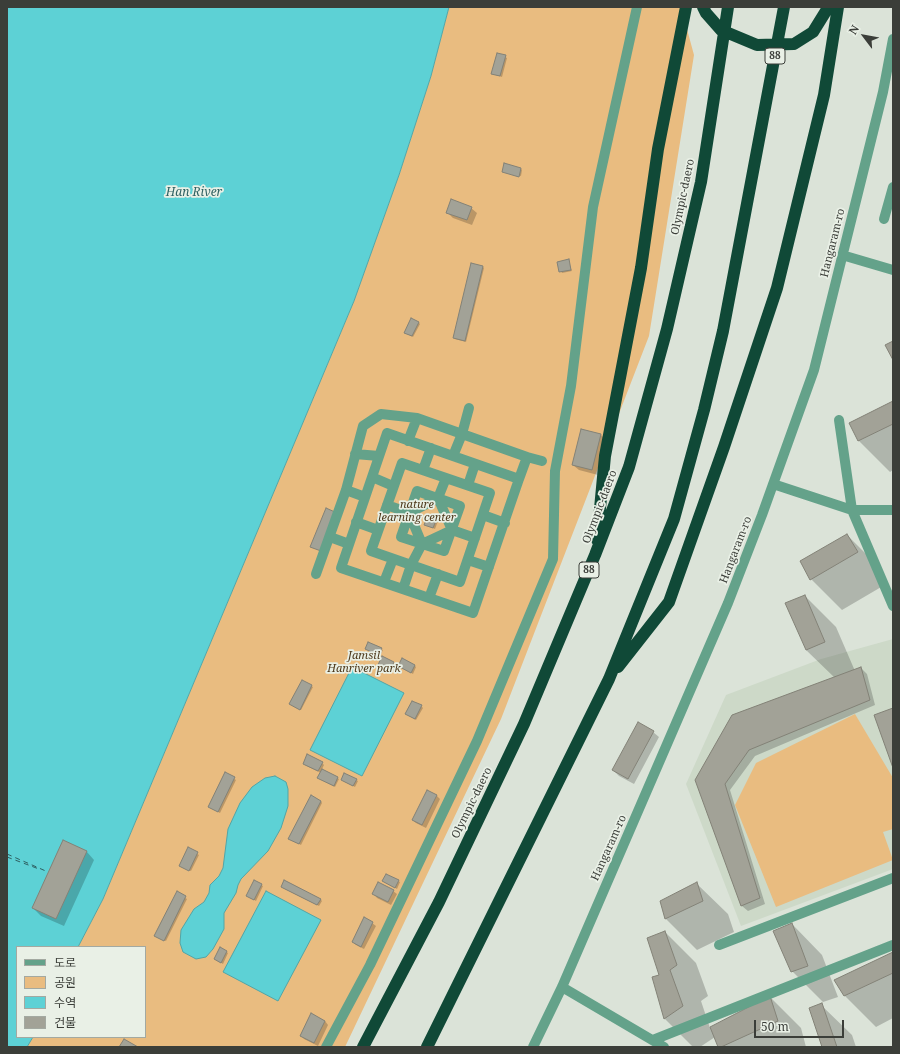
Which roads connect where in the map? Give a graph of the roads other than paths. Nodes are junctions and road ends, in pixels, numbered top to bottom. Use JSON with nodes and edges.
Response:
{"nodes":[{"id":1,"x":637,"y":7,"type":"edge"},
{"id":2,"x":686,"y":7,"type":"edge"},
{"id":3,"x":703,"y":7,"type":"edge"},
{"id":4,"x":728,"y":7,"type":"edge"},
{"id":5,"x":784,"y":7,"type":"edge"},
{"id":6,"x":827,"y":7,"type":"edge"},
{"id":7,"x":838,"y":7,"type":"edge"},
{"id":8,"x":893,"y":39,"type":"edge"},
{"id":9,"x":893,"y":186,"type":"edge"},
{"id":10,"x":884,"y":219,"type":"dead end"},
{"id":11,"x":842,"y":255,"type":"junction"},
{"id":12,"x":893,"y":270,"type":"edge"},
{"id":13,"x":469,"y":408,"type":"dead end"},
{"id":14,"x":417,"y":418,"type":"junction"},
{"id":15,"x":839,"y":420,"type":"dead end"},
{"id":16,"x":462,"y":434,"type":"junction"},
{"id":17,"x":408,"y":441,"type":"junction"},
{"id":18,"x":431,"y":448,"type":"junction"},
{"id":19,"x":355,"y":454,"type":"junction"},
{"id":20,"x":380,"y":456,"type":"junction"},
{"id":21,"x":453,"y":456,"type":"junction"},
{"id":22,"x":528,"y":457,"type":"junction"},
{"id":23,"x":542,"y":460,"type":"dead end"},
{"id":24,"x":475,"y":464,"type":"junction"},
{"id":25,"x":423,"y":470,"type":"junction"},
{"id":26,"x":372,"y":477,"type":"junction"},
{"id":27,"x":446,"y":478,"type":"junction"},
{"id":28,"x":519,"y":479,"type":"junction"},
{"id":29,"x":773,"y":484,"type":"junction"},
{"id":30,"x":468,"y":485,"type":"junction"},
{"id":31,"x":394,"y":486,"type":"junction"},
{"id":32,"x":346,"y":490,"type":"junction"},
{"id":33,"x":365,"y":497,"type":"junction"},
{"id":34,"x":438,"y":498,"type":"junction"},
{"id":35,"x":387,"y":505,"type":"junction"},
{"id":36,"x":852,"y":510,"type":"junction"},
{"id":37,"x":893,"y":510,"type":"edge"},
{"id":38,"x":409,"y":513,"type":"junction"},
{"id":39,"x":483,"y":516,"type":"junction"},
{"id":40,"x":356,"y":522,"type":"junction"},
{"id":41,"x":505,"y":523,"type":"junction"},
{"id":42,"x":378,"y":530,"type":"junction"},
{"id":43,"x":452,"y":530,"type":"junction"},
{"id":44,"x":330,"y":537,"type":"junction"},
{"id":45,"x":475,"y":538,"type":"junction"},
{"id":46,"x":349,"y":544,"type":"junction"},
{"id":47,"x":422,"y":544,"type":"junction"},
{"id":48,"x":595,"y":555,"type":"junction"},
{"id":49,"x":393,"y":558,"type":"junction"},
{"id":50,"x":468,"y":560,"type":"junction"},
{"id":51,"x":411,"y":565,"type":"junction"},
{"id":52,"x":489,"y":567,"type":"junction"},
{"id":53,"x":316,"y":574,"type":"dead end"},
{"id":54,"x":438,"y":574,"type":"junction"},
{"id":55,"x":384,"y":582,"type":"junction"},
{"id":56,"x":403,"y":589,"type":"junction"},
{"id":57,"x":429,"y":598,"type":"junction"},
{"id":58,"x":893,"y":606,"type":"edge"},
{"id":59,"x":609,"y":679,"type":"junction"},
{"id":60,"x":893,"y":878,"type":"edge"},
{"id":61,"x":719,"y":945,"type":"dead end"},
{"id":62,"x":893,"y":945,"type":"edge"},
{"id":63,"x":562,"y":987,"type":"junction"},
{"id":64,"x":653,"y":1040,"type":"junction"},
{"id":65,"x":326,"y":1047,"type":"edge"},
{"id":66,"x":363,"y":1047,"type":"edge"},
{"id":67,"x":427,"y":1047,"type":"edge"},
{"id":68,"x":533,"y":1047,"type":"edge"},
{"id":69,"x":664,"y":1047,"type":"edge"}],
"edges":[{"from":1,"to":65,"type":"street"},
{"from":2,"to":48,"type":"highway"},
{"from":3,"to":6,"type":"highway"},
{"from":4,"to":48,"type":"highway","name":"Olympic-daero","number":"88"},
{"from":5,"to":59,"type":"highway","number":"88"},
{"from":7,"to":59,"type":"highway"},
{"from":8,"to":11,"type":"street","name":"Hangaram-ro"},
{"from":9,"to":10,"type":"street"},
{"from":11,"to":12,"type":"street"},
{"from":11,"to":29,"type":"street","name":"Hangaram-ro"},
{"from":13,"to":16,"type":"street"},
{"from":14,"to":16,"type":"street"},
{"from":14,"to":17,"type":"street"},
{"from":14,"to":19,"type":"street"},
{"from":15,"to":36,"type":"street"},
{"from":16,"to":21,"type":"street"},
{"from":16,"to":22,"type":"street"},
{"from":17,"to":18,"type":"street"},
{"from":17,"to":20,"type":"street"},
{"from":18,"to":21,"type":"street"},
{"from":18,"to":25,"type":"street"},
{"from":19,"to":20,"type":"street"},
{"from":19,"to":32,"type":"street"},
{"from":20,"to":26,"type":"street"},
{"from":21,"to":24,"type":"street"},
{"from":22,"to":23,"type":"street"},
{"from":22,"to":28,"type":"street"},
{"from":24,"to":28,"type":"street"},
{"from":24,"to":30,"type":"street"},
{"from":25,"to":27,"type":"street"},
{"from":25,"to":31,"type":"street"},
{"from":26,"to":31,"type":"street"},
{"from":26,"to":33,"type":"street"},
{"from":27,"to":30,"type":"street"},
{"from":27,"to":34,"type":"street"},
{"from":28,"to":41,"type":"street"},
{"from":29,"to":36,"type":"street"},
{"from":29,"to":63,"type":"street","name":"Hangaram-ro"},
{"from":30,"to":39,"type":"street"},
{"from":31,"to":35,"type":"street"},
{"from":32,"to":33,"type":"street"},
{"from":32,"to":44,"type":"street"},
{"from":33,"to":40,"type":"street"},
{"from":34,"to":38,"type":"street"},
{"from":34,"to":38,"type":"street"},
{"from":34,"to":43,"type":"street"},
{"from":34,"to":43,"type":"street"},
{"from":35,"to":38,"type":"street"},
{"from":35,"to":42,"type":"street"},
{"from":36,"to":37,"type":"street"},
{"from":36,"to":58,"type":"street"},
{"from":38,"to":47,"type":"street"},
{"from":38,"to":47,"type":"street"},
{"from":39,"to":41,"type":"street"},
{"from":39,"to":45,"type":"street"},
{"from":40,"to":42,"type":"street"},
{"from":40,"to":46,"type":"street"},
{"from":41,"to":52,"type":"street"},
{"from":42,"to":49,"type":"street"},
{"from":43,"to":45,"type":"street"},
{"from":43,"to":47,"type":"street"},
{"from":43,"to":47,"type":"street"},
{"from":44,"to":46,"type":"street"},
{"from":44,"to":53,"type":"street"},
{"from":45,"to":50,"type":"street"},
{"from":46,"to":55,"type":"street"},
{"from":47,"to":51,"type":"street"},
{"from":48,"to":66,"type":"highway","name":"Olympic-daero","number":"88"},
{"from":49,"to":51,"type":"street"},
{"from":49,"to":55,"type":"street"},
{"from":50,"to":52,"type":"street"},
{"from":50,"to":54,"type":"street"},
{"from":51,"to":54,"type":"street"},
{"from":51,"to":56,"type":"street"},
{"from":52,"to":57,"type":"street"},
{"from":54,"to":57,"type":"street"},
{"from":55,"to":56,"type":"street"},
{"from":56,"to":57,"type":"street"},
{"from":59,"to":67,"type":"highway","number":"88"},
{"from":60,"to":61,"type":"street"},
{"from":62,"to":64,"type":"street"},
{"from":63,"to":64,"type":"street"},
{"from":63,"to":68,"type":"street","name":"Hangaram-ro"},
{"from":64,"to":69,"type":"street"}]}
